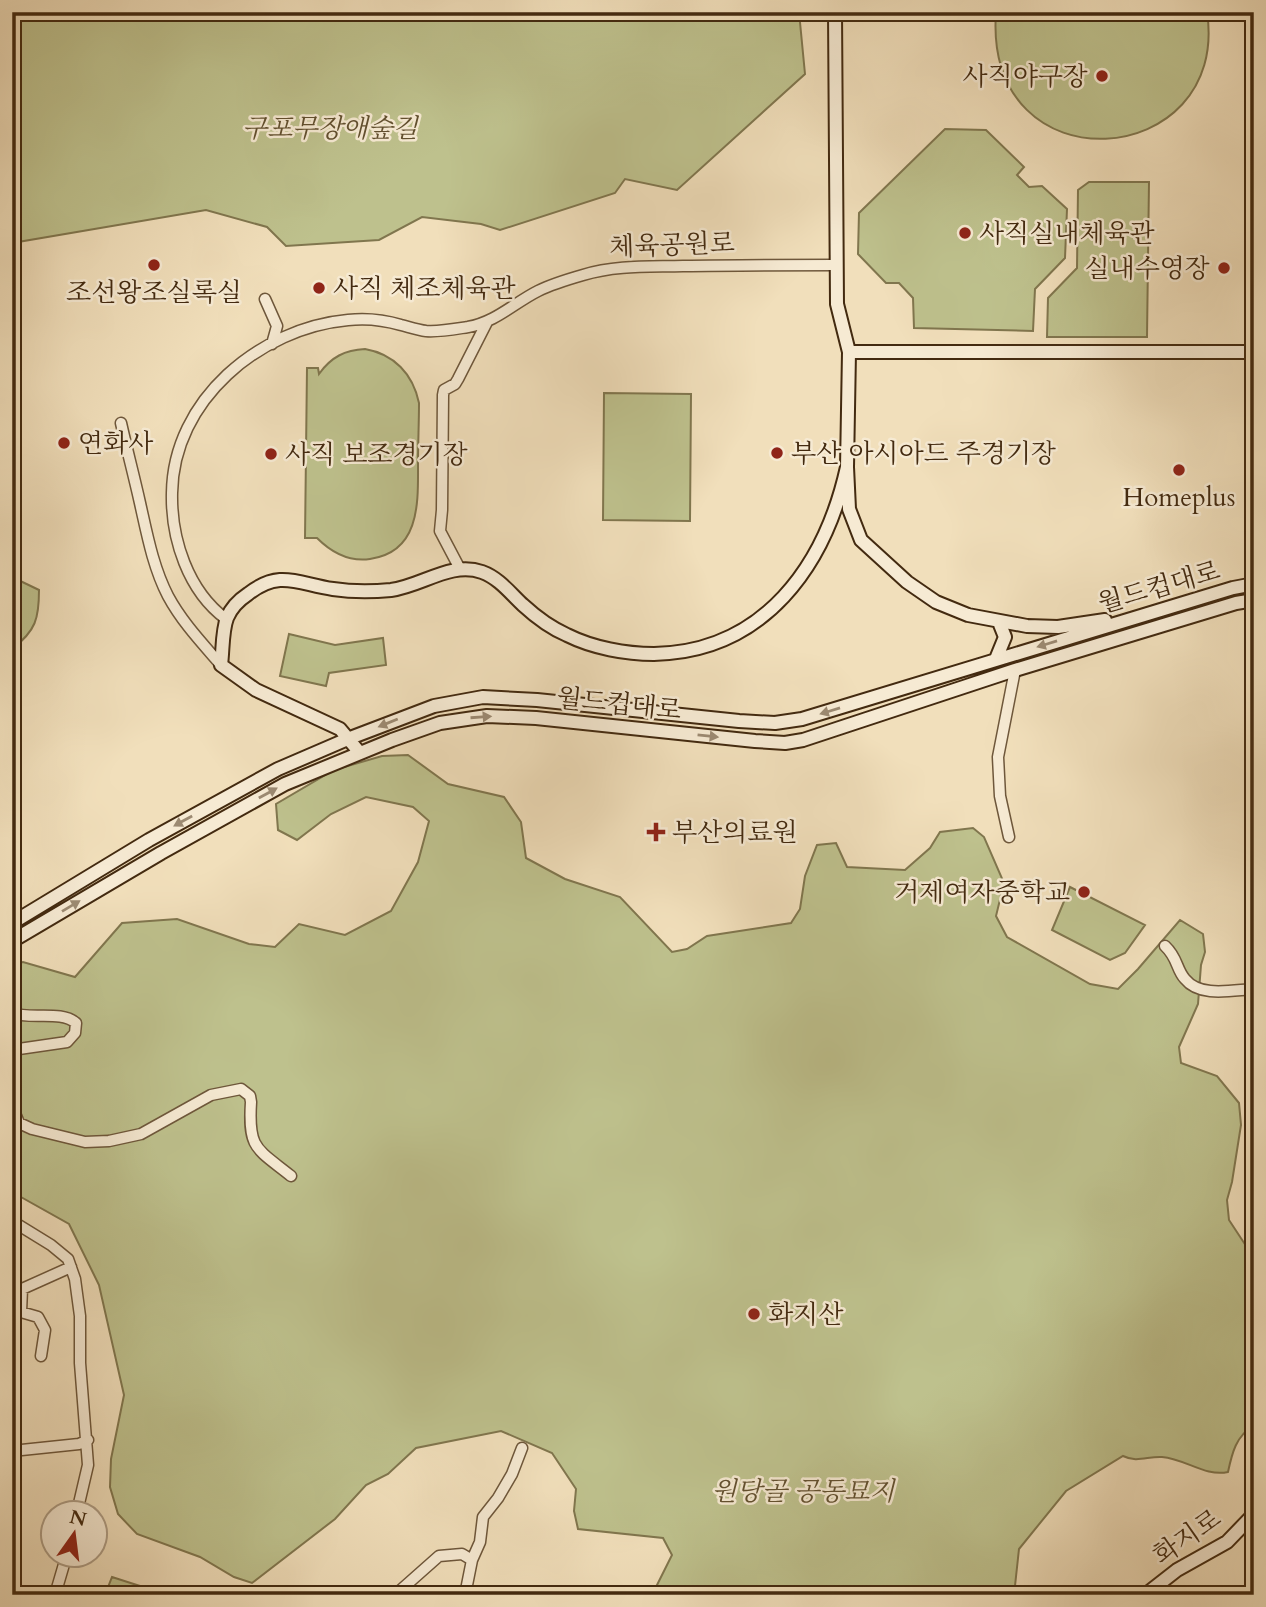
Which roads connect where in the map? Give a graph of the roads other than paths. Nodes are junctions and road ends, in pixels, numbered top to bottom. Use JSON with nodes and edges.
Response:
{"nodes":[{"id":1,"x":835,"y":12,"type":"edge"},
{"id":2,"x":836,"y":265,"type":"junction"},
{"id":3,"x":265,"y":299,"type":"dead end"},
{"id":4,"x":487,"y":322,"type":"junction"},
{"id":5,"x":272,"y":344,"type":"junction"},
{"id":6,"x":849,"y":352,"type":"junction"},
{"id":7,"x":1254,"y":352,"type":"edge"},
{"id":8,"x":121,"y":423,"type":"dead end"},
{"id":9,"x":847,"y":467,"type":"junction"},
{"id":10,"x":460,"y":569,"type":"junction"},
{"id":11,"x":1254,"y":584,"type":"edge"},
{"id":12,"x":1254,"y":600,"type":"edge"},
{"id":13,"x":1133,"y":618,"type":"junction"},
{"id":14,"x":226,"y":619,"type":"junction"},
{"id":15,"x":999,"y":622,"type":"junction"},
{"id":16,"x":996,"y":659,"type":"junction"},
{"id":17,"x":221,"y":665,"type":"junction"},
{"id":18,"x":1015,"y":670,"type":"junction"},
{"id":19,"x":349,"y":738,"type":"junction"},
{"id":20,"x":360,"y":753,"type":"junction"},
{"id":21,"x":1009,"y":837,"type":"dead end"},
{"id":22,"x":12,"y":923,"type":"edge"},
{"id":23,"x":12,"y":941,"type":"edge"},
{"id":24,"x":1165,"y":946,"type":"dead end"},
{"id":25,"x":1254,"y":989,"type":"edge"},
{"id":26,"x":12,"y":1013,"type":"edge"},
{"id":27,"x":12,"y":1050,"type":"edge"},
{"id":28,"x":12,"y":1106,"type":"edge"},
{"id":29,"x":290,"y":1176,"type":"dead end"},
{"id":30,"x":12,"y":1221,"type":"edge"},
{"id":31,"x":71,"y":1267,"type":"junction"},
{"id":32,"x":17,"y":1290,"type":"edge"},
{"id":33,"x":41,"y":1356,"type":"dead end"},
{"id":34,"x":88,"y":1440,"type":"junction"},
{"id":35,"x":522,"y":1448,"type":"dead end"},
{"id":36,"x":12,"y":1451,"type":"edge"},
{"id":37,"x":80,"y":1498,"type":"edge"},
{"id":38,"x":1254,"y":1514,"type":"edge"},
{"id":39,"x":472,"y":1560,"type":"junction"},
{"id":40,"x":63,"y":1568,"type":"edge"},
{"id":41,"x":55,"y":1595,"type":"edge"},
{"id":42,"x":395,"y":1595,"type":"edge"},
{"id":43,"x":465,"y":1595,"type":"edge"},
{"id":44,"x":1145,"y":1595,"type":"edge"}],
"edges":[{"from":1,"to":2,"type":"main road"},
{"from":2,"to":4,"type":"street","name":"체육공원로"},
{"from":2,"to":6,"type":"main road"},
{"from":3,"to":5,"type":"street"},
{"from":4,"to":5,"type":"street","name":"체육공원로"},
{"from":4,"to":10,"type":"street"},
{"from":5,"to":14,"type":"street","name":"체육공원로"},
{"from":6,"to":7,"type":"main road"},
{"from":6,"to":9,"type":"main road"},
{"from":8,"to":17,"type":"street"},
{"from":9,"to":10,"type":"main road"},
{"from":9,"to":15,"type":"main road"},
{"from":10,"to":14,"type":"main road"},
{"from":11,"to":13,"type":"main road","name":"월드컵대로"},
{"from":12,"to":18,"type":"main road","name":"월드컵대로"},
{"from":13,"to":15,"type":"main road"},
{"from":13,"to":16,"type":"main road","name":"월드컵대로","one_way":true},
{"from":14,"to":17,"type":"main road"},
{"from":15,"to":16,"type":"main road"},
{"from":16,"to":19,"type":"main road","name":"월드컵대로","one_way":true},
{"from":17,"to":19,"type":"main road"},
{"from":20,"to":18,"type":"main road","name":"월드컵대로","one_way":true},
{"from":18,"to":21,"type":"street"},
{"from":19,"to":20,"type":"main road"},
{"from":19,"to":22,"type":"main road","name":"월드컵대로","one_way":true},
{"from":23,"to":20,"type":"main road","name":"월드컵대로","one_way":true},
{"from":24,"to":25,"type":"street"},
{"from":26,"to":27,"type":"street"},
{"from":28,"to":29,"type":"street"},
{"from":30,"to":31,"type":"street"},
{"from":31,"to":32,"type":"street"},
{"from":31,"to":34,"type":"street"},
{"from":32,"to":33,"type":"street"},
{"from":34,"to":36,"type":"street"},
{"from":34,"to":37,"type":"street"},
{"from":35,"to":39,"type":"street"},
{"from":38,"to":44,"type":"main road","name":"화지로"},
{"from":39,"to":42,"type":"street"},
{"from":39,"to":43,"type":"street"},
{"from":40,"to":41,"type":"street"}]}
